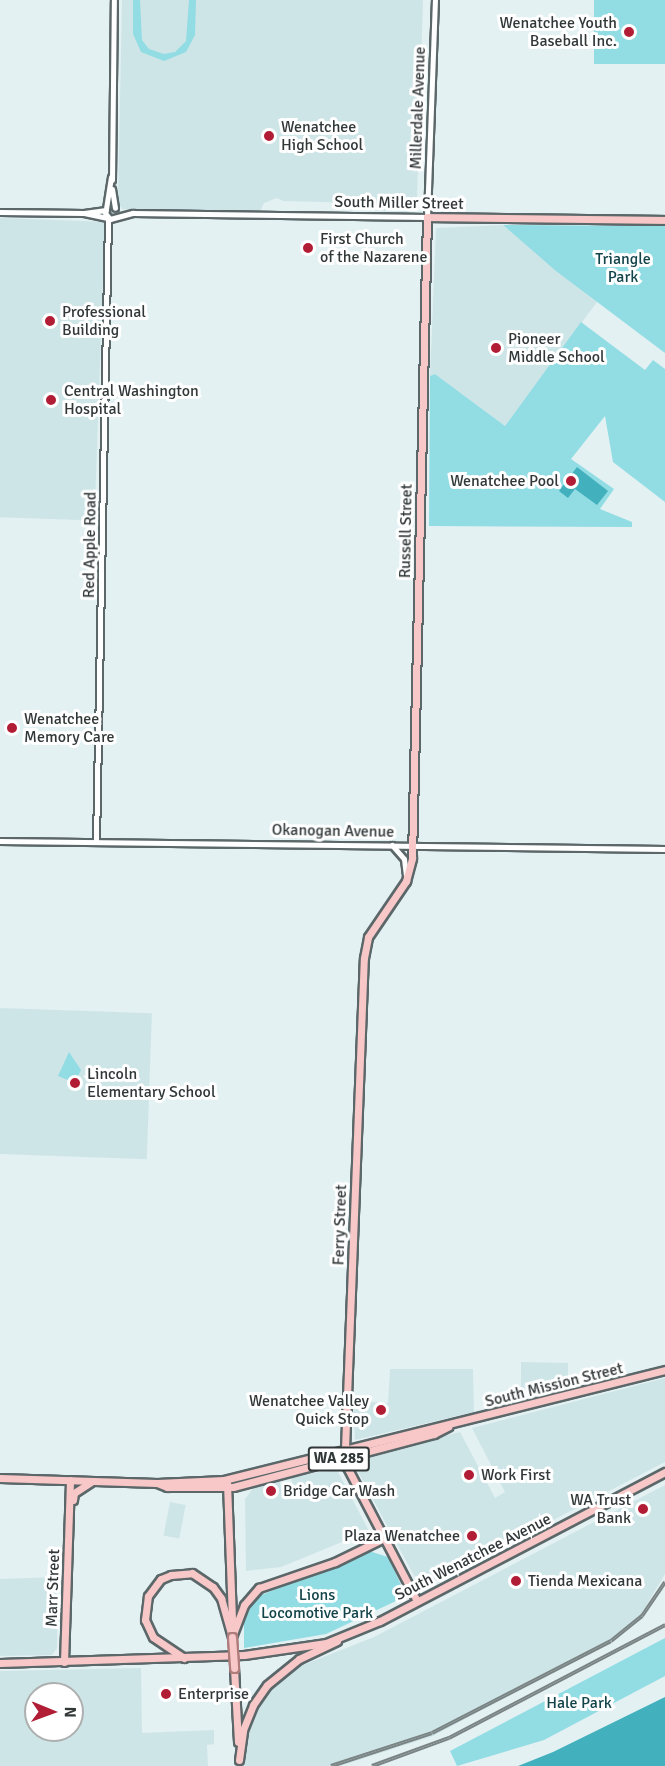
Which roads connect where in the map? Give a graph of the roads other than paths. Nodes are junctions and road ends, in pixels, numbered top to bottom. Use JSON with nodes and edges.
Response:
{"nodes":[{"id":1,"x":114,"y":0,"type":"edge"},
{"id":2,"x":435,"y":0,"type":"edge"},
{"id":3,"x":111,"y":177,"type":"junction"},
{"id":4,"x":106,"y":209,"type":"junction"},
{"id":5,"x":115,"y":209,"type":"junction"},
{"id":6,"x":0,"y":212,"type":"edge"},
{"id":7,"x":84,"y":213,"type":"junction"},
{"id":8,"x":133,"y":213,"type":"junction"},
{"id":9,"x":427,"y":217,"type":"junction"},
{"id":10,"x":111,"y":218,"type":"junction"},
{"id":11,"x":665,"y":220,"type":"edge"},
{"id":12,"x":0,"y":841,"type":"edge"},
{"id":13,"x":96,"y":842,"type":"junction"},
{"id":14,"x":392,"y":845,"type":"junction"},
{"id":15,"x":412,"y":845,"type":"junction"},
{"id":16,"x":665,"y":849,"type":"edge"},
{"id":17,"x":406,"y":881,"type":"junction"},
{"id":18,"x":665,"y":1370,"type":"edge"},
{"id":19,"x":450,"y":1425,"type":"junction"},
{"id":20,"x":345,"y":1449,"type":"junction"},
{"id":21,"x":345,"y":1457,"type":"junction"},
{"id":22,"x":665,"y":1472,"type":"edge"},
{"id":23,"x":0,"y":1478,"type":"edge"},
{"id":24,"x":70,"y":1480,"type":"junction"},
{"id":25,"x":96,"y":1481,"type":"junction"},
{"id":26,"x":227,"y":1484,"type":"junction"},
{"id":27,"x":69,"y":1516,"type":"junction"},
{"id":28,"x":384,"y":1538,"type":"junction"},
{"id":29,"x":417,"y":1601,"type":"junction"},
{"id":30,"x":232,"y":1637,"type":"junction"},
{"id":31,"x":340,"y":1638,"type":"junction"},
{"id":32,"x":184,"y":1658,"type":"junction"},
{"id":33,"x":64,"y":1662,"type":"junction"},
{"id":34,"x":0,"y":1663,"type":"edge"},
{"id":35,"x":239,"y":1763,"type":"edge"}],
"edges":[{"from":1,"to":3,"type":"street"},
{"from":2,"to":9,"type":"street","name":"Millerdale Avenue"},
{"from":3,"to":4,"type":"street"},
{"from":3,"to":5,"type":"street"},
{"from":4,"to":5,"type":"street","name":"South Miller Street"},
{"from":4,"to":7,"type":"street","name":"South Miller Street"},
{"from":4,"to":10,"type":"street"},
{"from":5,"to":8,"type":"street","name":"South Miller Street"},
{"from":5,"to":10,"type":"street"},
{"from":6,"to":7,"type":"street","name":"South Miller Street"},
{"from":7,"to":10,"type":"street","name":"South Miller Street"},
{"from":8,"to":9,"type":"street","name":"South Miller Street"},
{"from":8,"to":10,"type":"street","name":"South Miller Street"},
{"from":9,"to":11,"type":"main road","name":"South Miller Street"},
{"from":9,"to":15,"type":"main road","name":"Russell Street"},
{"from":10,"to":13,"type":"street","name":"Red Apple Road"},
{"from":12,"to":13,"type":"street","name":"Okanogan Avenue"},
{"from":13,"to":14,"type":"street","name":"Okanogan Avenue"},
{"from":14,"to":15,"type":"street","name":"Okanogan Avenue"},
{"from":14,"to":17,"type":"street"},
{"from":15,"to":16,"type":"street","name":"Okanogan Avenue"},
{"from":15,"to":17,"type":"main road","name":"Ferry Street"},
{"from":17,"to":20,"type":"main road","name":"Ferry Street"},
{"from":18,"to":19,"type":"main road","name":"South Mission Street","number":"WA 285"},
{"from":19,"to":20,"type":"main road","name":"South Mission Street","number":"WA 285"},
{"from":19,"to":21,"type":"main road","name":"South Mission Street","number":"WA 285"},
{"from":20,"to":21,"type":"main road","name":"Ferry Street"},
{"from":20,"to":26,"type":"main road","name":"South Mission Street","number":"WA 285"},
{"from":21,"to":26,"type":"main road","name":"South Mission Street","number":"WA 285"},
{"from":21,"to":28,"type":"main road","name":"Ferry Street"},
{"from":22,"to":29,"type":"main road","name":"South Wenatchee Avenue"},
{"from":23,"to":24,"type":"main road","name":"South Mission Street"},
{"from":24,"to":25,"type":"main road","name":"South Mission Street"},
{"from":24,"to":27,"type":"main road","name":"Marr Street"},
{"from":25,"to":26,"type":"main road","name":"South Mission Street"},
{"from":25,"to":27,"type":"main road","name":"Marr Street"},
{"from":26,"to":30,"type":"main road"},
{"from":27,"to":33,"type":"main road","name":"Marr Street"},
{"from":28,"to":29,"type":"main road","name":"Ferry Street"},
{"from":28,"to":30,"type":"main road"},
{"from":29,"to":31,"type":"main road","name":"South Wenatchee Avenue"},
{"from":30,"to":32,"type":"main road"},
{"from":30,"to":35,"type":"main road","bridge":true},
{"from":31,"to":32,"type":"main road","name":"South Wenatchee Avenue"},
{"from":31,"to":35,"type":"main road"},
{"from":32,"to":33,"type":"main road","name":"South Wenatchee Avenue"},
{"from":33,"to":34,"type":"main road","name":"South Wenatchee Avenue"}]}
